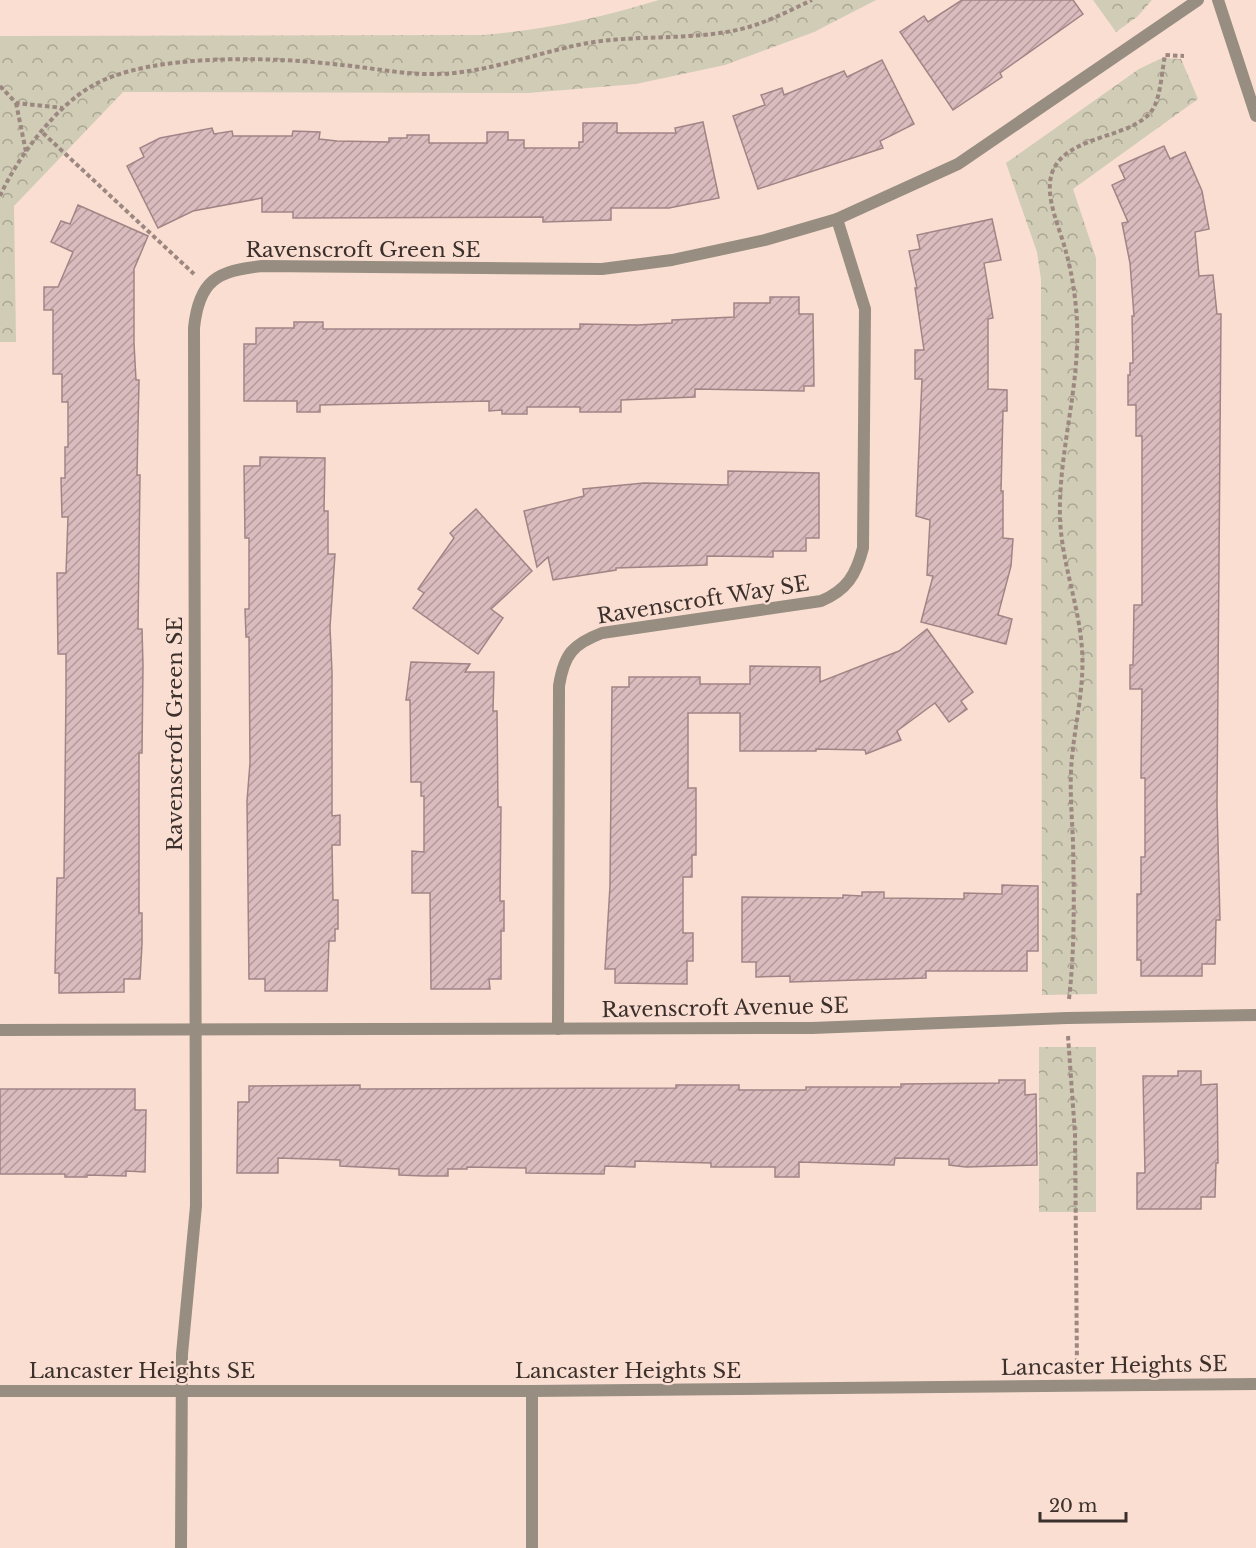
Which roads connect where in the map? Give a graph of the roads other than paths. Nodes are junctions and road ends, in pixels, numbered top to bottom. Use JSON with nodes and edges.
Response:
{"nodes":[{"id":1,"x":1198,"y":0,"type":"edge"},
{"id":2,"x":1218,"y":0,"type":"edge"},
{"id":3,"x":1256,"y":116,"type":"edge"},
{"id":4,"x":837,"y":219,"type":"junction"},
{"id":5,"x":1256,"y":1015,"type":"edge"},
{"id":6,"x":558,"y":1029,"type":"junction"},
{"id":7,"x":0,"y":1030,"type":"edge"},
{"id":8,"x":195,"y":1030,"type":"junction"},
{"id":9,"x":1256,"y":1384,"type":"edge"},
{"id":10,"x":0,"y":1391,"type":"edge"},
{"id":11,"x":181,"y":1391,"type":"junction"},
{"id":12,"x":532,"y":1391,"type":"junction"},
{"id":13,"x":181,"y":1548,"type":"edge"},
{"id":14,"x":532,"y":1548,"type":"edge"}],
"edges":[{"from":1,"to":4,"type":"street","name":"Ravenscroft Green SE"},
{"from":2,"to":3,"type":"street"},
{"from":4,"to":6,"type":"street","name":"Ravenscroft Way SE"},
{"from":4,"to":8,"type":"street","name":"Ravenscroft Green SE"},
{"from":5,"to":6,"type":"street","name":"Ravenscroft Avenue SE"},
{"from":6,"to":8,"type":"street","name":"Ravenscroft Avenue SE"},
{"from":7,"to":8,"type":"street","name":"Ravenscroft Avenue SE"},
{"from":8,"to":11,"type":"street","name":"Ravenscroft Green SE"},
{"from":9,"to":12,"type":"street","name":"Lancaster Heights SE"},
{"from":10,"to":11,"type":"street","name":"Lancaster Heights SE"},
{"from":11,"to":12,"type":"street","name":"Lancaster Heights SE"},
{"from":11,"to":13,"type":"street","name":"Ravenscroft Green SE"},
{"from":12,"to":14,"type":"street"}]}
